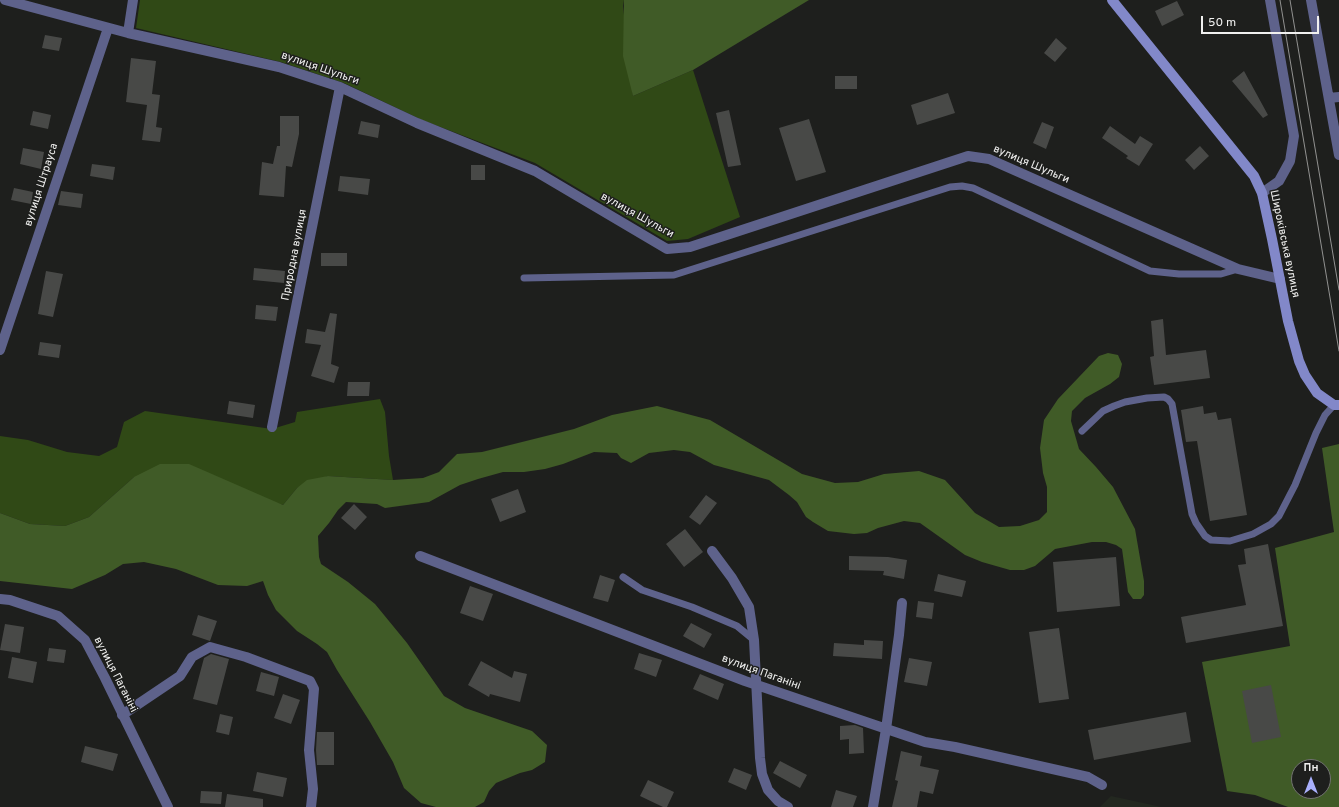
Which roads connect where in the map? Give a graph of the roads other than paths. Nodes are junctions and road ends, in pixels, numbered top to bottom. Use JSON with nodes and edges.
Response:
{"nodes":[{"id":1,"x":5,"y":0,"type":"edge"},
{"id":2,"x":133,"y":0,"type":"edge"},
{"id":3,"x":1112,"y":0,"type":"edge"},
{"id":4,"x":1270,"y":0,"type":"edge"},
{"id":5,"x":1311,"y":0,"type":"edge"},
{"id":6,"x":108,"y":28,"type":"junction"},
{"id":7,"x":128,"y":33,"type":"junction"},
{"id":8,"x":340,"y":87,"type":"junction"},
{"id":9,"x":1334,"y":98,"type":"edge"},
{"id":10,"x":1339,"y":154,"type":"edge"},
{"id":11,"x":1262,"y":193,"type":"junction"},
{"id":12,"x":1238,"y":269,"type":"junction"},
{"id":13,"x":524,"y":278,"type":"dead end"},
{"id":14,"x":1280,"y":279,"type":"junction"},
{"id":15,"x":0,"y":350,"type":"edge"},
{"id":16,"x":1336,"y":405,"type":"edge"},
{"id":17,"x":272,"y":427,"type":"dead end"},
{"id":18,"x":1082,"y":430,"type":"dead end"},
{"id":19,"x":712,"y":551,"type":"dead end"},
{"id":20,"x":420,"y":556,"type":"dead end"},
{"id":21,"x":623,"y":577,"type":"dead end"},
{"id":22,"x":0,"y":599,"type":"edge"},
{"id":23,"x":902,"y":603,"type":"dead end"},
{"id":24,"x":754,"y":640,"type":"junction"},
{"id":25,"x":756,"y":685,"type":"junction"},
{"id":26,"x":122,"y":715,"type":"junction"},
{"id":27,"x":886,"y":729,"type":"junction"},
{"id":28,"x":1102,"y":785,"type":"dead end"},
{"id":29,"x":168,"y":807,"type":"edge"},
{"id":30,"x":311,"y":807,"type":"edge"},
{"id":31,"x":788,"y":807,"type":"edge"},
{"id":32,"x":873,"y":807,"type":"edge"}],
"edges":[{"from":1,"to":6,"type":"street","name":"вулиця Шульги"},
{"from":2,"to":7,"type":"street"},
{"from":3,"to":11,"type":"main road","name":"Широківська вулиця"},
{"from":4,"to":11,"type":"street"},
{"from":5,"to":9,"type":"street"},
{"from":6,"to":7,"type":"street","name":"вулиця Шульги"},
{"from":6,"to":15,"type":"street","name":"вулиця Штрауса"},
{"from":7,"to":8,"type":"street","name":"вулиця Шульги"},
{"from":8,"to":12,"type":"street","name":"вулиця Шульги"},
{"from":8,"to":17,"type":"street","name":"Природна вулиця"},
{"from":9,"to":10,"type":"street"},
{"from":11,"to":14,"type":"main road","name":"Широківська вулиця"},
{"from":12,"to":13,"type":"lane"},
{"from":12,"to":14,"type":"street","name":"вулиця Шульги"},
{"from":14,"to":16,"type":"main road","name":"Широківська вулиця"},
{"from":16,"to":18,"type":"lane"},
{"from":19,"to":24,"type":"street"},
{"from":20,"to":25,"type":"street","name":"вулиця Паганіні"},
{"from":21,"to":24,"type":"lane"},
{"from":22,"to":26,"type":"street","name":"вулиця Паганіні"},
{"from":23,"to":27,"type":"street"},
{"from":24,"to":25,"type":"street"},
{"from":25,"to":27,"type":"street","name":"вулиця Паганіні"},
{"from":25,"to":31,"type":"street"},
{"from":26,"to":29,"type":"street","name":"вулиця Паганіні"},
{"from":26,"to":30,"type":"street"},
{"from":27,"to":28,"type":"street","name":"вулиця Паганіні"},
{"from":27,"to":32,"type":"street"}]}
